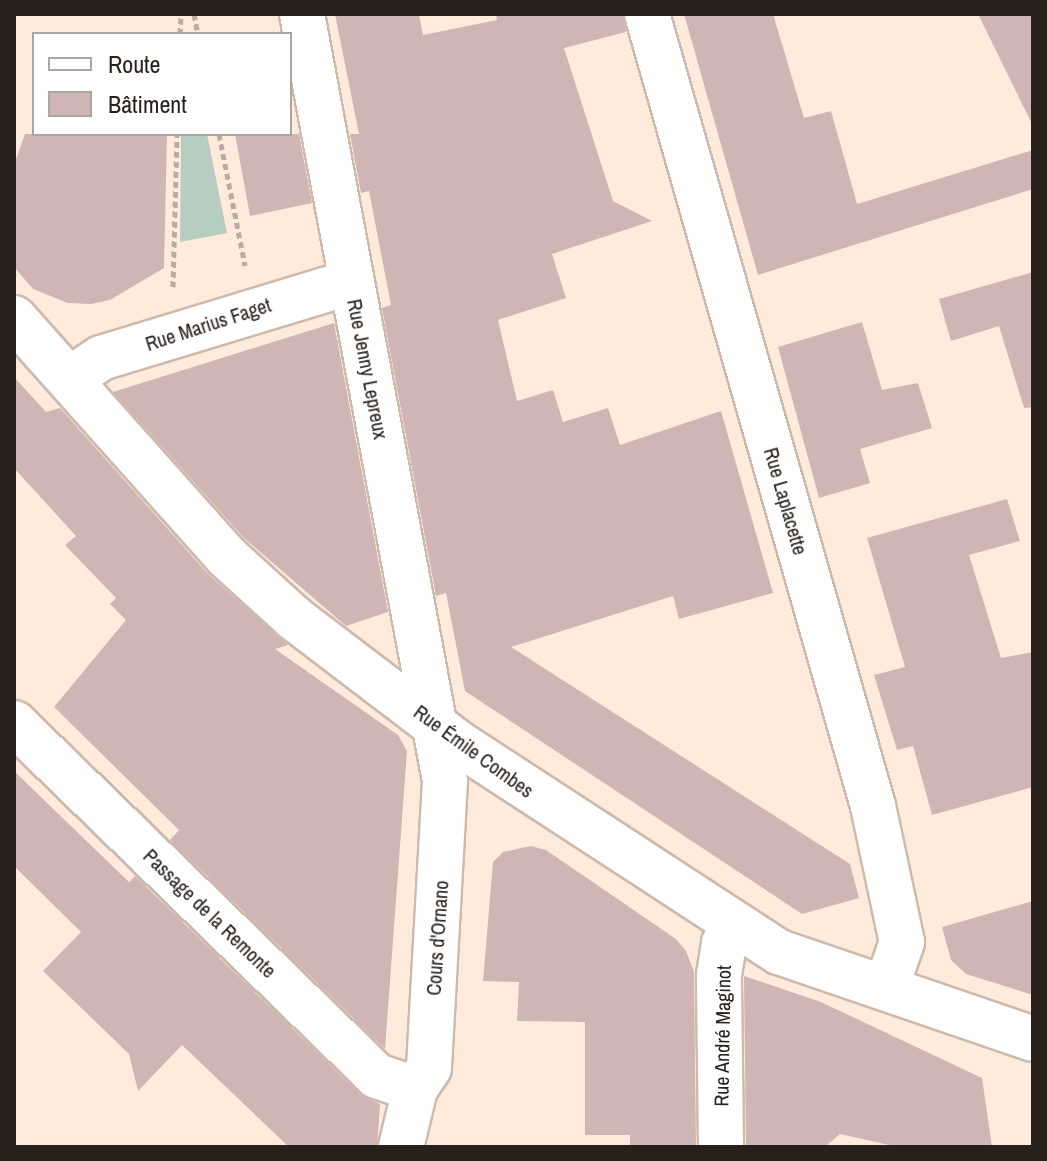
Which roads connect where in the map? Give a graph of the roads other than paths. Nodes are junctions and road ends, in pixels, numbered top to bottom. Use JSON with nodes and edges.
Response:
{"nodes":[{"id":1,"x":302,"y":14,"type":"edge"},
{"id":2,"x":647,"y":14,"type":"edge"},
{"id":3,"x":351,"y":282,"type":"junction"},
{"id":4,"x":14,"y":318,"type":"edge"},
{"id":5,"x":70,"y":379,"type":"junction"},
{"id":6,"x":14,"y":723,"type":"edge"},
{"id":7,"x":435,"y":725,"type":"junction"},
{"id":8,"x":735,"y":928,"type":"junction"},
{"id":9,"x":886,"y":988,"type":"junction"},
{"id":10,"x":1033,"y":1039,"type":"edge"},
{"id":11,"x":415,"y":1089,"type":"junction"},
{"id":12,"x":401,"y":1147,"type":"edge"},
{"id":13,"x":721,"y":1147,"type":"edge"}],
"edges":[{"from":1,"to":3,"type":"street","name":"Rue Jenny Lepreux"},
{"from":2,"to":9,"type":"street","name":"Rue Laplacette"},
{"from":3,"to":5,"type":"street","name":"Rue Marius Faget"},
{"from":3,"to":7,"type":"street","name":"Rue Jenny Lepreux"},
{"from":4,"to":5,"type":"street","name":"Rue Émile Combes"},
{"from":5,"to":7,"type":"street","name":"Rue Émile Combes"},
{"from":6,"to":11,"type":"street","name":"Passage de la Remonte"},
{"from":7,"to":8,"type":"street","name":"Rue Émile Combes"},
{"from":7,"to":11,"type":"street","name":"Cours d'Ornano"},
{"from":8,"to":9,"type":"street","name":"Rue Émile Combes"},
{"from":8,"to":13,"type":"street","name":"Rue André Maginot"},
{"from":9,"to":10,"type":"street","name":"Rue Émile Combes"},
{"from":11,"to":12,"type":"street","name":"Cours d'Ornano"}]}
